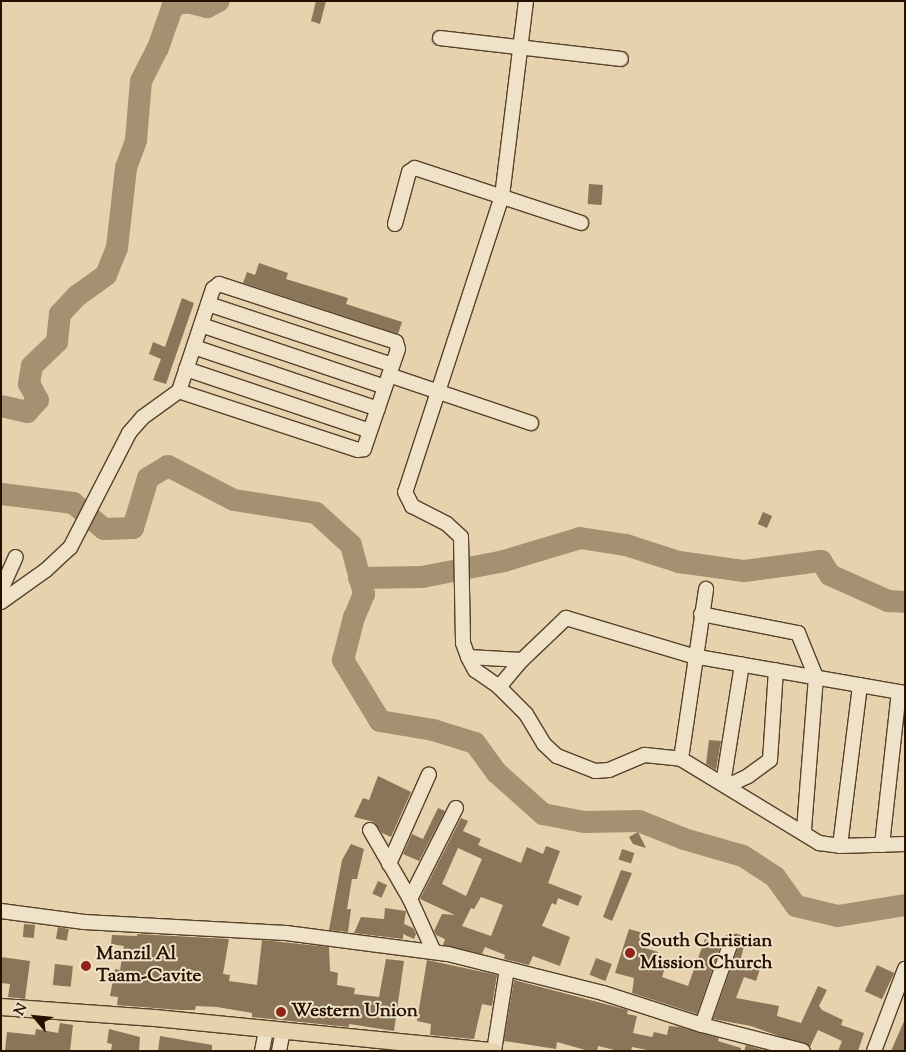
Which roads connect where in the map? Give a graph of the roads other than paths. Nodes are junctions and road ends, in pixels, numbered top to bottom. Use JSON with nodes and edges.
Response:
{"nodes":[{"id":1,"x":526,"y":1,"type":"edge"},
{"id":2,"x":440,"y":38,"type":"dead end"},
{"id":3,"x":519,"y":48,"type":"junction"},
{"id":4,"x":621,"y":60,"type":"dead end"},
{"id":5,"x":502,"y":196,"type":"junction"},
{"id":6,"x":581,"y":223,"type":"dead end"},
{"id":7,"x":395,"y":224,"type":"dead end"},
{"id":8,"x":208,"y":304,"type":"junction"},
{"id":9,"x":201,"y":326,"type":"junction"},
{"id":10,"x":194,"y":347,"type":"junction"},
{"id":11,"x":186,"y":369,"type":"junction"},
{"id":12,"x":389,"y":376,"type":"junction"},
{"id":13,"x":437,"y":390,"type":"junction"},
{"id":14,"x":179,"y":391,"type":"junction"},
{"id":15,"x":378,"y":409,"type":"junction"},
{"id":16,"x":531,"y":422,"type":"dead end"},
{"id":17,"x":370,"y":431,"type":"junction"},
{"id":18,"x":16,"y":557,"type":"dead end"},
{"id":19,"x":706,"y":589,"type":"dead end"},
{"id":20,"x":1,"y":590,"type":"edge"},
{"id":21,"x":1,"y":602,"type":"edge"},
{"id":22,"x":701,"y":614,"type":"junction"},
{"id":23,"x":694,"y":656,"type":"junction"},
{"id":24,"x":468,"y":657,"type":"junction"},
{"id":25,"x":522,"y":660,"type":"junction"},
{"id":26,"x":742,"y":664,"type":"junction"},
{"id":27,"x":776,"y":670,"type":"junction"},
{"id":28,"x":816,"y":677,"type":"junction"},
{"id":29,"x":860,"y":685,"type":"junction"},
{"id":30,"x":499,"y":688,"type":"junction"},
{"id":31,"x":902,"y":692,"type":"edge"},
{"id":32,"x":681,"y":759,"type":"junction"},
{"id":33,"x":430,"y":774,"type":"dead end"},
{"id":34,"x":725,"y":785,"type":"junction"},
{"id":35,"x":456,"y":808,"type":"dead end"},
{"id":36,"x":370,"y":830,"type":"dead end"},
{"id":37,"x":804,"y":831,"type":"junction"},
{"id":38,"x":905,"y":844,"type":"edge"},
{"id":39,"x":882,"y":845,"type":"junction"},
{"id":40,"x":840,"y":846,"type":"junction"},
{"id":41,"x":389,"y":864,"type":"junction"},
{"id":42,"x":410,"y":899,"type":"junction"},
{"id":43,"x":1,"y":911,"type":"edge"},
{"id":44,"x":731,"y":942,"type":"dead end"},
{"id":45,"x":434,"y":952,"type":"junction"},
{"id":46,"x":507,"y":969,"type":"junction"},
{"id":47,"x":905,"y":969,"type":"edge"},
{"id":48,"x":905,"y":995,"type":"edge"},
{"id":49,"x":1,"y":1007,"type":"edge"},
{"id":50,"x":702,"y":1025,"type":"junction"},
{"id":51,"x":266,"y":1030,"type":"junction"},
{"id":52,"x":283,"y":1031,"type":"junction"},
{"id":53,"x":262,"y":1051,"type":"edge"},
{"id":54,"x":279,"y":1051,"type":"edge"},
{"id":55,"x":494,"y":1051,"type":"edge"},
{"id":56,"x":803,"y":1051,"type":"edge"},
{"id":57,"x":874,"y":1051,"type":"edge"},
{"id":58,"x":883,"y":1051,"type":"edge"}],
"edges":[{"from":1,"to":3,"type":"street"},
{"from":2,"to":3,"type":"street"},
{"from":3,"to":4,"type":"street"},
{"from":3,"to":5,"type":"street"},
{"from":5,"to":6,"type":"street"},
{"from":5,"to":7,"type":"street"},
{"from":5,"to":13,"type":"street"},
{"from":8,"to":9,"type":"street"},
{"from":8,"to":12,"type":"street"},
{"from":8,"to":12,"type":"street"},
{"from":9,"to":10,"type":"street"},
{"from":9,"to":12,"type":"street"},
{"from":10,"to":11,"type":"street"},
{"from":10,"to":15,"type":"street"},
{"from":11,"to":14,"type":"street"},
{"from":11,"to":17,"type":"street"},
{"from":12,"to":13,"type":"street"},
{"from":12,"to":15,"type":"street"},
{"from":13,"to":16,"type":"street"},
{"from":13,"to":24,"type":"street"},
{"from":14,"to":17,"type":"street"},
{"from":14,"to":21,"type":"street"},
{"from":15,"to":17,"type":"street"},
{"from":18,"to":20,"type":"street"},
{"from":19,"to":22,"type":"street"},
{"from":22,"to":23,"type":"street"},
{"from":22,"to":28,"type":"street"},
{"from":23,"to":25,"type":"street"},
{"from":23,"to":26,"type":"street"},
{"from":23,"to":32,"type":"street"},
{"from":24,"to":25,"type":"street"},
{"from":24,"to":30,"type":"street"},
{"from":25,"to":30,"type":"street"},
{"from":26,"to":27,"type":"street"},
{"from":26,"to":34,"type":"street"},
{"from":27,"to":28,"type":"street"},
{"from":27,"to":34,"type":"street"},
{"from":28,"to":29,"type":"street"},
{"from":28,"to":37,"type":"street"},
{"from":29,"to":31,"type":"street"},
{"from":29,"to":40,"type":"street"},
{"from":30,"to":32,"type":"street"},
{"from":31,"to":39,"type":"street"},
{"from":32,"to":34,"type":"street"},
{"from":33,"to":41,"type":"street"},
{"from":34,"to":37,"type":"street"},
{"from":35,"to":42,"type":"street"},
{"from":36,"to":41,"type":"street"},
{"from":37,"to":40,"type":"street"},
{"from":38,"to":39,"type":"street"},
{"from":39,"to":40,"type":"street"},
{"from":41,"to":42,"type":"street"},
{"from":42,"to":45,"type":"street"},
{"from":43,"to":45,"type":"street"},
{"from":44,"to":50,"type":"street"},
{"from":45,"to":46,"type":"street"},
{"from":46,"to":50,"type":"street"},
{"from":46,"to":55,"type":"street"},
{"from":47,"to":57,"type":"street"},
{"from":48,"to":58,"type":"street"},
{"from":49,"to":51,"type":"main road"},
{"from":50,"to":56,"type":"street"},
{"from":51,"to":52,"type":"main road"},
{"from":51,"to":53,"type":"street"},
{"from":52,"to":54,"type":"street"},
{"from":52,"to":55,"type":"main road"}]}
